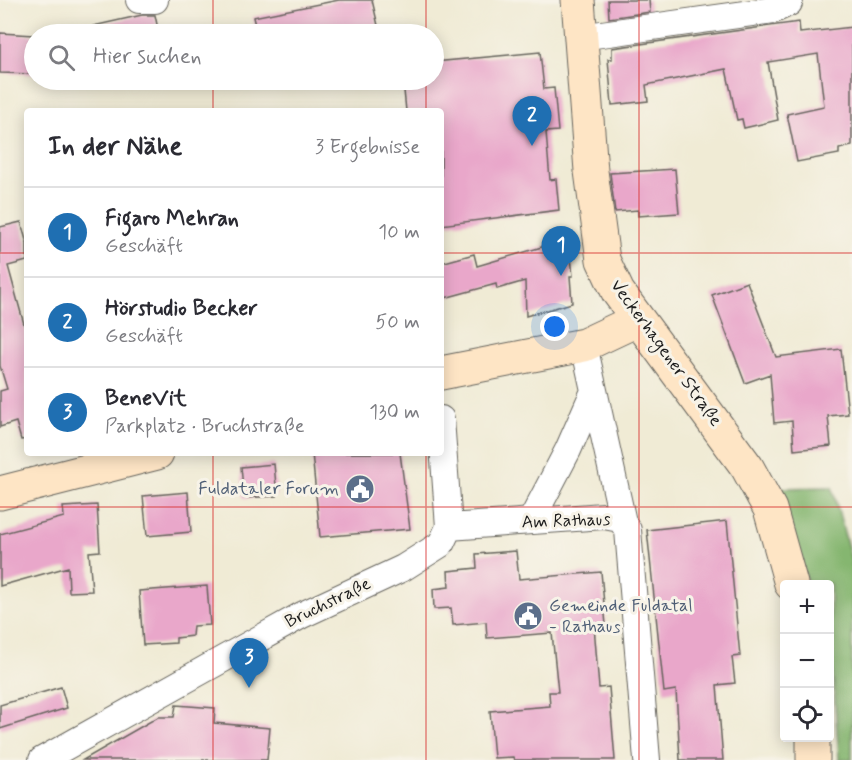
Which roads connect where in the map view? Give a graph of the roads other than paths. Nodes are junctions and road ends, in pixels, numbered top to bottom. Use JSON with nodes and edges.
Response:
{"nodes":[{"id":1,"x":140,"y":0,"type":"edge"},
{"id":2,"x":155,"y":0,"type":"edge"},
{"id":3,"x":578,"y":0,"type":"edge"},
{"id":4,"x":790,"y":0,"type":"edge"},
{"id":5,"x":580,"y":37,"type":"junction"},
{"id":6,"x":638,"y":320,"type":"junction"},
{"id":7,"x":584,"y":345,"type":"junction"},
{"id":8,"x":444,"y":372,"type":"edge"},
{"id":9,"x":594,"y":391,"type":"junction"},
{"id":10,"x":145,"y":456,"type":"edge"},
{"id":11,"x":444,"y":456,"type":"edge"},
{"id":12,"x":0,"y":493,"type":"edge"},
{"id":13,"x":531,"y":521,"type":"junction"},
{"id":14,"x":622,"y":522,"type":"junction"},
{"id":15,"x":449,"y":527,"type":"junction"},
{"id":16,"x":790,"y":580,"type":"edge"},
{"id":17,"x":813,"y":742,"type":"edge"},
{"id":18,"x":42,"y":760,"type":"edge"},
{"id":19,"x":647,"y":760,"type":"edge"},
{"id":20,"x":813,"y":760,"type":"edge"}],
"edges":[{"from":1,"to":2,"type":"street"},
{"from":3,"to":5,"type":"street","name":"Veckerhagener Straße"},
{"from":4,"to":5,"type":"street"},
{"from":5,"to":6,"type":"street","name":"Veckerhagener Straße"},
{"from":6,"to":7,"type":"street"},
{"from":6,"to":16,"type":"street","name":"Veckerhagener Straße"},
{"from":7,"to":8,"type":"street"},
{"from":7,"to":9,"type":"street"},
{"from":9,"to":13,"type":"street"},
{"from":9,"to":14,"type":"street"},
{"from":10,"to":12,"type":"street"},
{"from":11,"to":15,"type":"street"},
{"from":13,"to":14,"type":"street","name":"Am Rathaus"},
{"from":13,"to":15,"type":"street","name":"Am Rathaus"},
{"from":14,"to":19,"type":"street","name":"Am Rathaus"},
{"from":15,"to":18,"type":"street","name":"Bruchstraße"},
{"from":17,"to":20,"type":"street"}]}
